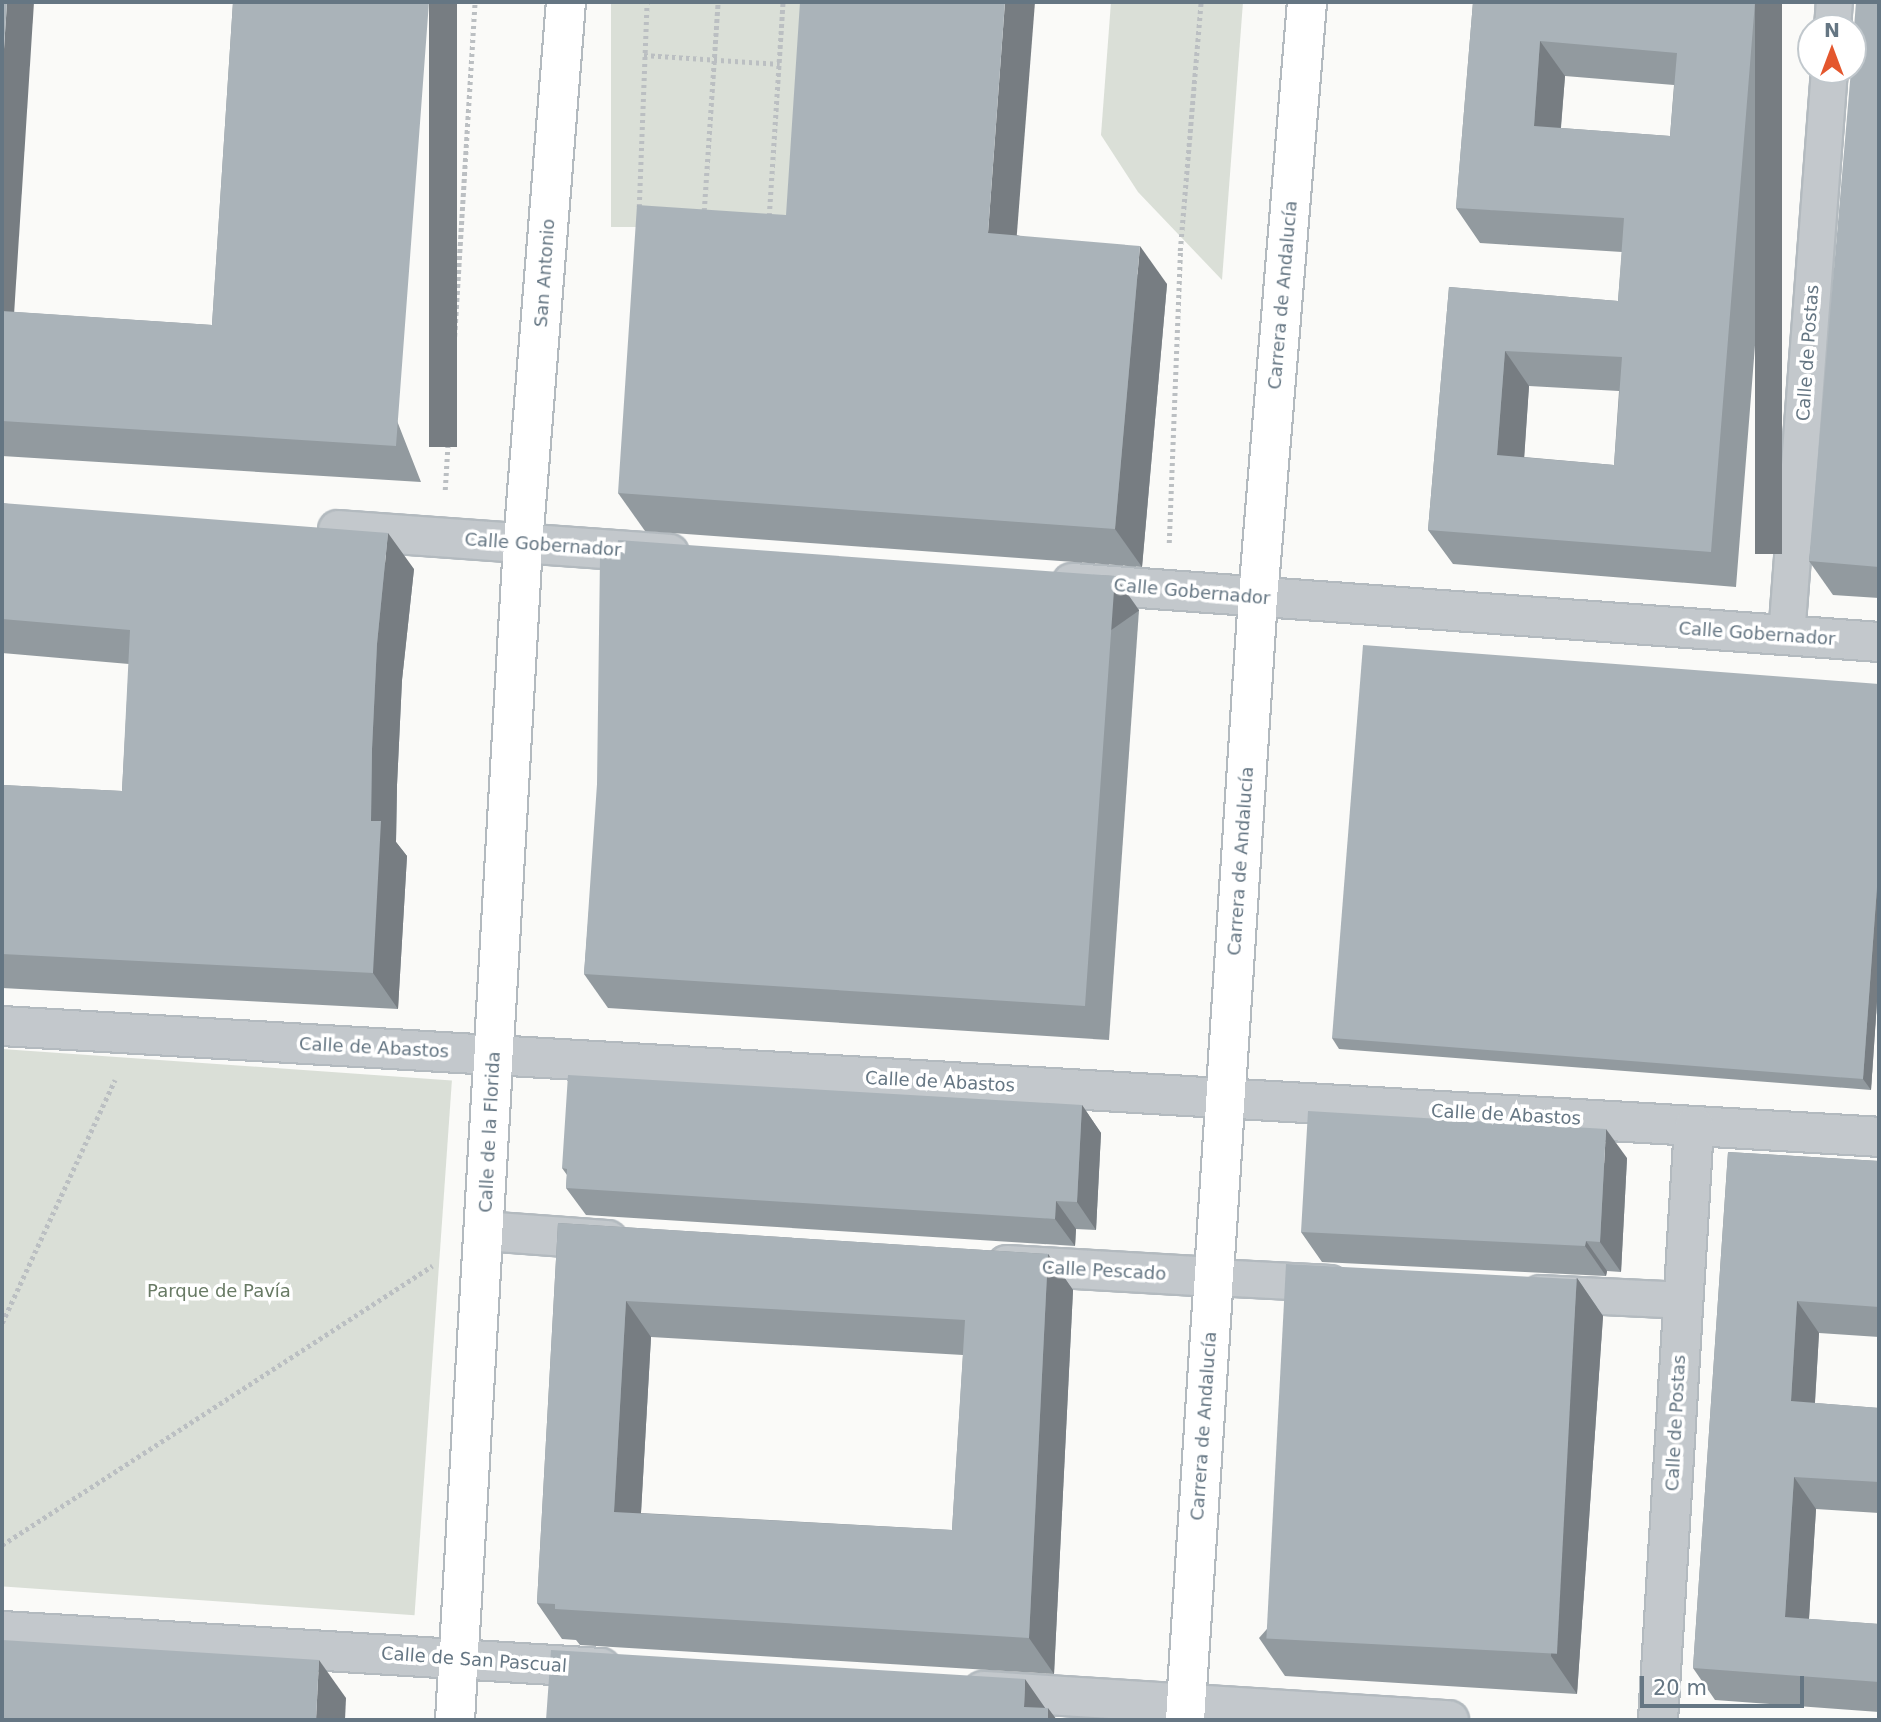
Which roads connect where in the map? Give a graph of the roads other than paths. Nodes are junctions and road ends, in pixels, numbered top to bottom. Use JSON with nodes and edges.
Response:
{"nodes":[{"id":1,"x":566,"y":2,"type":"edge"},
{"id":2,"x":1307,"y":2,"type":"edge"},
{"id":3,"x":1828,"y":84,"type":"edge"},
{"id":4,"x":304,"y":528,"type":"edge"},
{"id":5,"x":523,"y":543,"type":"junction"},
{"id":6,"x":703,"y":556,"type":"edge"},
{"id":7,"x":1044,"y":580,"type":"edge"},
{"id":8,"x":1258,"y":597,"type":"junction"},
{"id":9,"x":1786,"y":636,"type":"junction"},
{"id":10,"x":1879,"y":642,"type":"edge"},
{"id":11,"x":2,"y":1026,"type":"edge"},
{"id":12,"x":494,"y":1055,"type":"junction"},
{"id":13,"x":1226,"y":1099,"type":"junction"},
{"id":14,"x":1694,"y":1126,"type":"junction"},
{"id":15,"x":1879,"y":1137,"type":"edge"},
{"id":16,"x":484,"y":1231,"type":"junction"},
{"id":17,"x":647,"y":1242,"type":"edge"},
{"id":18,"x":966,"y":1262,"type":"edge"},
{"id":19,"x":1214,"y":1278,"type":"junction"},
{"id":20,"x":1366,"y":1285,"type":"edge"},
{"id":21,"x":1504,"y":1292,"type":"edge"},
{"id":22,"x":1684,"y":1300,"type":"junction"},
{"id":23,"x":2,"y":1631,"type":"edge"},
{"id":24,"x":459,"y":1659,"type":"junction"},
{"id":25,"x":634,"y":1670,"type":"edge"},
{"id":26,"x":953,"y":1689,"type":"edge"},
{"id":27,"x":1186,"y":1712,"type":"edge"},
{"id":28,"x":455,"y":1720,"type":"edge"},
{"id":29,"x":1449,"y":1720,"type":"edge"},
{"id":30,"x":1658,"y":1720,"type":"edge"}],
"edges":[{"from":1,"to":5,"type":"main road","name":"San Antonio"},
{"from":2,"to":8,"type":"main road","name":"Carrera de Andalucía"},
{"from":3,"to":9,"type":"street","name":"Calle de Postas"},
{"from":4,"to":5,"type":"street","name":"Calle Gobernador"},
{"from":5,"to":6,"type":"street","name":"Calle Gobernador"},
{"from":5,"to":12,"type":"main road","name":"Calle de la Florida"},
{"from":7,"to":8,"type":"street","name":"Calle Gobernador"},
{"from":8,"to":9,"type":"street","name":"Calle Gobernador"},
{"from":8,"to":13,"type":"main road","name":"Carrera de Andalucía"},
{"from":9,"to":10,"type":"street","name":"Calle Gobernador"},
{"from":11,"to":12,"type":"street","name":"Calle de Abastos"},
{"from":12,"to":13,"type":"street","name":"Calle de Abastos"},
{"from":12,"to":16,"type":"main road","name":"Calle de la Florida"},
{"from":13,"to":14,"type":"street","name":"Calle de Abastos"},
{"from":13,"to":19,"type":"main road","name":"Carrera de Andalucía"},
{"from":14,"to":15,"type":"street","name":"Calle de Abastos"},
{"from":14,"to":22,"type":"street","name":"Calle de Postas"},
{"from":16,"to":17,"type":"street"},
{"from":16,"to":24,"type":"main road","name":"Calle de la Florida"},
{"from":18,"to":19,"type":"street","name":"Calle Pescado"},
{"from":19,"to":20,"type":"street","name":"Calle Pescado"},
{"from":19,"to":27,"type":"main road","name":"Carrera de Andalucía"},
{"from":21,"to":22,"type":"street"},
{"from":22,"to":30,"type":"street","name":"Calle de Postas"},
{"from":23,"to":24,"type":"street","name":"Calle de San Pascual"},
{"from":24,"to":25,"type":"street","name":"Calle de San Pascual"},
{"from":24,"to":28,"type":"main road","name":"Calle de la Florida"},
{"from":26,"to":27,"type":"street"},
{"from":27,"to":29,"type":"street"}]}
